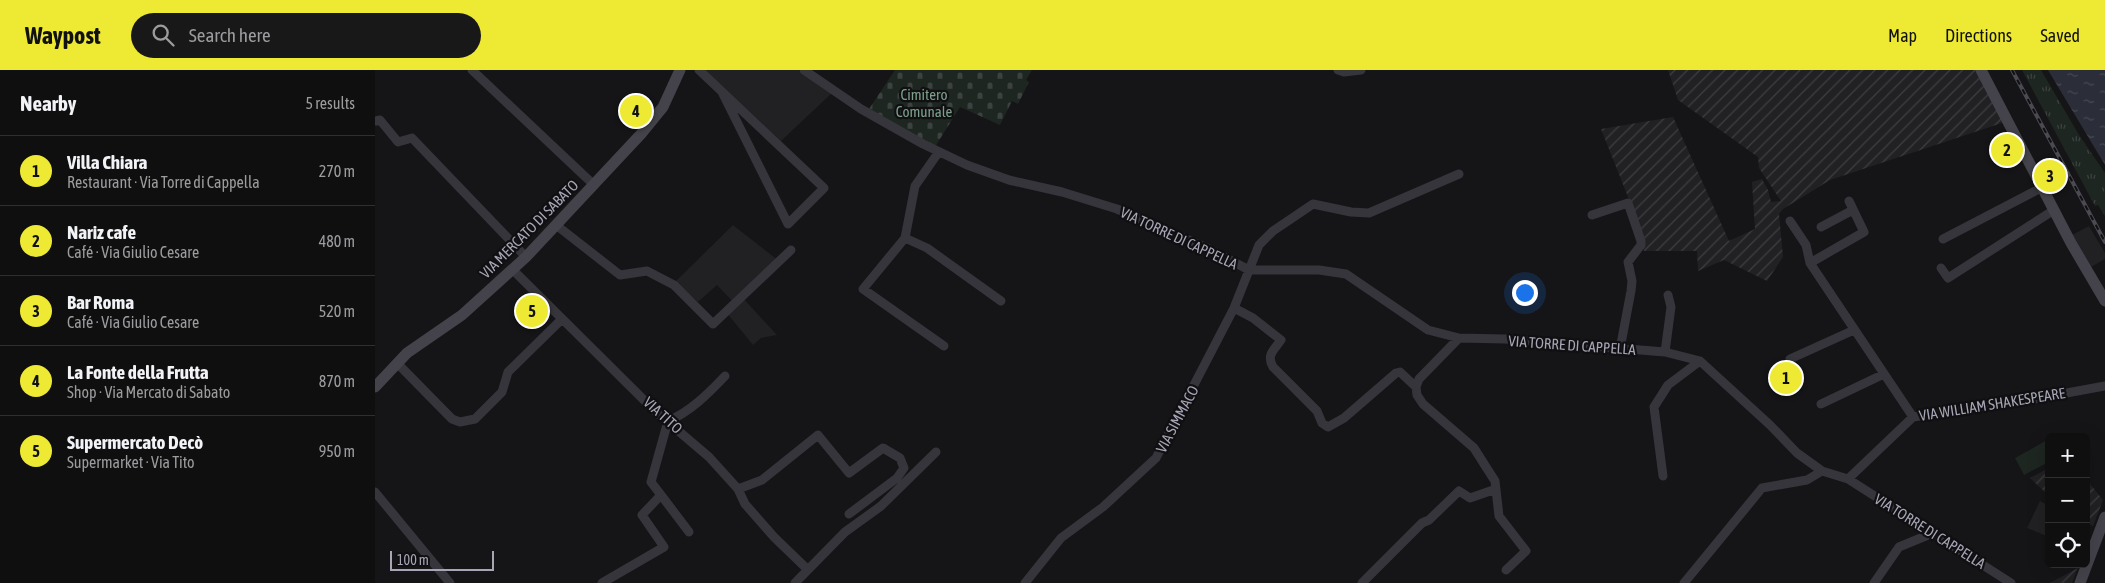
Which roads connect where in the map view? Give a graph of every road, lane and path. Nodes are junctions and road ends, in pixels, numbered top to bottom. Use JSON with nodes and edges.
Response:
{"nodes":[{"id":1,"x":472,"y":70,"type":"edge"},
{"id":2,"x":680,"y":70,"type":"edge"},
{"id":3,"x":699,"y":70,"type":"edge"},
{"id":4,"x":804,"y":70,"type":"edge"},
{"id":5,"x":1338,"y":70,"type":"edge"},
{"id":6,"x":1361,"y":70,"type":"edge"},
{"id":7,"x":1981,"y":70,"type":"edge"},
{"id":8,"x":722,"y":92,"type":"junction"},
{"id":9,"x":377,"y":117,"type":"edge"},
{"id":10,"x":938,"y":153,"type":"junction"},
{"id":11,"x":1459,"y":174,"type":"dead end"},
{"id":12,"x":593,"y":185,"type":"junction"},
{"id":13,"x":2043,"y":187,"type":"junction"},
{"id":14,"x":1849,"y":201,"type":"dead end"},
{"id":15,"x":1853,"y":210,"type":"junction"},
{"id":16,"x":2054,"y":210,"type":"junction"},
{"id":17,"x":1592,"y":215,"type":"dead end"},
{"id":18,"x":1790,"y":222,"type":"dead end"},
{"id":19,"x":556,"y":225,"type":"junction"},
{"id":20,"x":1821,"y":227,"type":"dead end"},
{"id":21,"x":905,"y":238,"type":"junction"},
{"id":22,"x":1943,"y":239,"type":"dead end"},
{"id":23,"x":791,"y":250,"type":"dead end"},
{"id":24,"x":526,"y":257,"type":"junction"},
{"id":25,"x":1810,"y":263,"type":"junction"},
{"id":26,"x":1941,"y":268,"type":"dead end"},
{"id":27,"x":513,"y":270,"type":"junction"},
{"id":28,"x":1249,"y":270,"type":"junction"},
{"id":29,"x":1669,"y":295,"type":"dead end"},
{"id":30,"x":1001,"y":301,"type":"dead end"},
{"id":31,"x":2105,"y":301,"type":"edge"},
{"id":32,"x":1234,"y":308,"type":"junction"},
{"id":33,"x":562,"y":319,"type":"junction"},
{"id":34,"x":1854,"y":330,"type":"junction"},
{"id":35,"x":1459,"y":338,"type":"junction"},
{"id":36,"x":944,"y":346,"type":"dead end"},
{"id":37,"x":1620,"y":348,"type":"junction"},
{"id":38,"x":1665,"y":352,"type":"junction"},
{"id":39,"x":1790,"y":359,"type":"dead end"},
{"id":40,"x":1700,"y":361,"type":"junction"},
{"id":41,"x":397,"y":363,"type":"junction"},
{"id":42,"x":1884,"y":374,"type":"junction"},
{"id":43,"x":725,"y":376,"type":"dead end"},
{"id":44,"x":2105,"y":386,"type":"edge"},
{"id":45,"x":375,"y":387,"type":"edge"},
{"id":46,"x":1416,"y":387,"type":"junction"},
{"id":47,"x":1821,"y":404,"type":"dead end"},
{"id":48,"x":1913,"y":418,"type":"junction"},
{"id":49,"x":668,"y":421,"type":"junction"},
{"id":50,"x":936,"y":452,"type":"dead end"},
{"id":51,"x":1821,"y":471,"type":"junction"},
{"id":52,"x":1663,"y":476,"type":"dead end"},
{"id":53,"x":1848,"y":479,"type":"junction"},
{"id":54,"x":738,"y":489,"type":"junction"},
{"id":55,"x":1496,"y":489,"type":"junction"},
{"id":56,"x":375,"y":492,"type":"edge"},
{"id":57,"x":661,"y":495,"type":"junction"},
{"id":58,"x":849,"y":514,"type":"dead end"},
{"id":59,"x":2105,"y":517,"type":"edge"},
{"id":60,"x":689,"y":532,"type":"dead end"},
{"id":61,"x":1933,"y":533,"type":"junction"},
{"id":62,"x":805,"y":567,"type":"dead end"},
{"id":63,"x":1506,"y":570,"type":"dead end"},
{"id":64,"x":450,"y":583,"type":"edge"},
{"id":65,"x":602,"y":583,"type":"edge"},
{"id":66,"x":795,"y":583,"type":"edge"},
{"id":67,"x":1025,"y":583,"type":"edge"},
{"id":68,"x":1362,"y":583,"type":"edge"},
{"id":69,"x":1684,"y":583,"type":"edge"},
{"id":70,"x":1875,"y":583,"type":"edge"},
{"id":71,"x":2011,"y":583,"type":"edge"},
{"id":72,"x":2080,"y":583,"type":"edge"}],
"edges":[{"from":1,"to":12,"type":"street"},
{"from":2,"to":12,"type":"street","name":"VIA MERCATO DI SABATO"},
{"from":3,"to":8,"type":"street"},
{"from":4,"to":10,"type":"street","name":"VIA TORRE DI CAPPELLA"},
{"from":5,"to":6,"type":"street"},
{"from":7,"to":13,"type":"street"},
{"from":8,"to":8,"type":"street"},
{"from":9,"to":24,"type":"street"},
{"from":10,"to":21,"type":"street"},
{"from":10,"to":28,"type":"street","name":"VIA TORRE DI CAPPELLA"},
{"from":11,"to":28,"type":"street","name":"VIA SIMMACO"},
{"from":12,"to":19,"type":"street","name":"VIA MERCATO DI SABATO"},
{"from":13,"to":16,"type":"street"},
{"from":13,"to":22,"type":"street"},
{"from":14,"to":15,"type":"street"},
{"from":15,"to":20,"type":"street"},
{"from":15,"to":25,"type":"street"},
{"from":16,"to":26,"type":"street"},
{"from":16,"to":31,"type":"street"},
{"from":17,"to":37,"type":"street"},
{"from":18,"to":25,"type":"street","name":"VIA WILLIAM SHAKESPEARE"},
{"from":19,"to":23,"type":"street"},
{"from":19,"to":24,"type":"street","name":"VIA MERCATO DI SABATO"},
{"from":21,"to":30,"type":"street"},
{"from":21,"to":36,"type":"street"},
{"from":24,"to":27,"type":"street","name":"VIA MERCATO DI SABATO"},
{"from":25,"to":34,"type":"street","name":"VIA WILLIAM SHAKESPEARE"},
{"from":27,"to":33,"type":"street","name":"VIA TITO"},
{"from":27,"to":41,"type":"street","name":"VIA MERCATO DI SABATO"},
{"from":28,"to":32,"type":"street","name":"VIA SIMMACO"},
{"from":28,"to":35,"type":"street","name":"VIA TORRE DI CAPPELLA"},
{"from":29,"to":38,"type":"street"},
{"from":32,"to":46,"type":"street"},
{"from":32,"to":67,"type":"street","name":"VIA SIMMACO"},
{"from":33,"to":41,"type":"street"},
{"from":33,"to":49,"type":"street","name":"VIA TITO"},
{"from":34,"to":39,"type":"street"},
{"from":34,"to":42,"type":"street","name":"VIA WILLIAM SHAKESPEARE"},
{"from":35,"to":37,"type":"street","name":"VIA TORRE DI CAPPELLA"},
{"from":35,"to":46,"type":"street"},
{"from":37,"to":38,"type":"street","name":"VIA TORRE DI CAPPELLA"},
{"from":38,"to":40,"type":"street","name":"VIA TORRE DI CAPPELLA"},
{"from":40,"to":51,"type":"street","name":"VIA TORRE DI CAPPELLA"},
{"from":40,"to":52,"type":"street"},
{"from":41,"to":45,"type":"street","name":"VIA MERCATO DI SABATO"},
{"from":42,"to":47,"type":"street"},
{"from":42,"to":48,"type":"street","name":"VIA WILLIAM SHAKESPEARE"},
{"from":43,"to":49,"type":"street"},
{"from":44,"to":48,"type":"street","name":"VIA WILLIAM SHAKESPEARE"},
{"from":46,"to":55,"type":"street"},
{"from":48,"to":53,"type":"street"},
{"from":49,"to":54,"type":"street","name":"VIA TITO"},
{"from":49,"to":57,"type":"street"},
{"from":50,"to":66,"type":"street"},
{"from":51,"to":53,"type":"street","name":"VIA TORRE DI CAPPELLA"},
{"from":51,"to":69,"type":"street"},
{"from":53,"to":61,"type":"street","name":"VIA TORRE DI CAPPELLA"},
{"from":54,"to":58,"type":"street"},
{"from":54,"to":62,"type":"street","name":"VIA TITO"},
{"from":55,"to":63,"type":"street"},
{"from":55,"to":68,"type":"street"},
{"from":56,"to":64,"type":"street"},
{"from":57,"to":60,"type":"street"},
{"from":57,"to":65,"type":"street"},
{"from":59,"to":72,"type":"street"},
{"from":61,"to":70,"type":"street"},
{"from":61,"to":71,"type":"street","name":"VIA TORRE DI CAPPELLA"}]}
